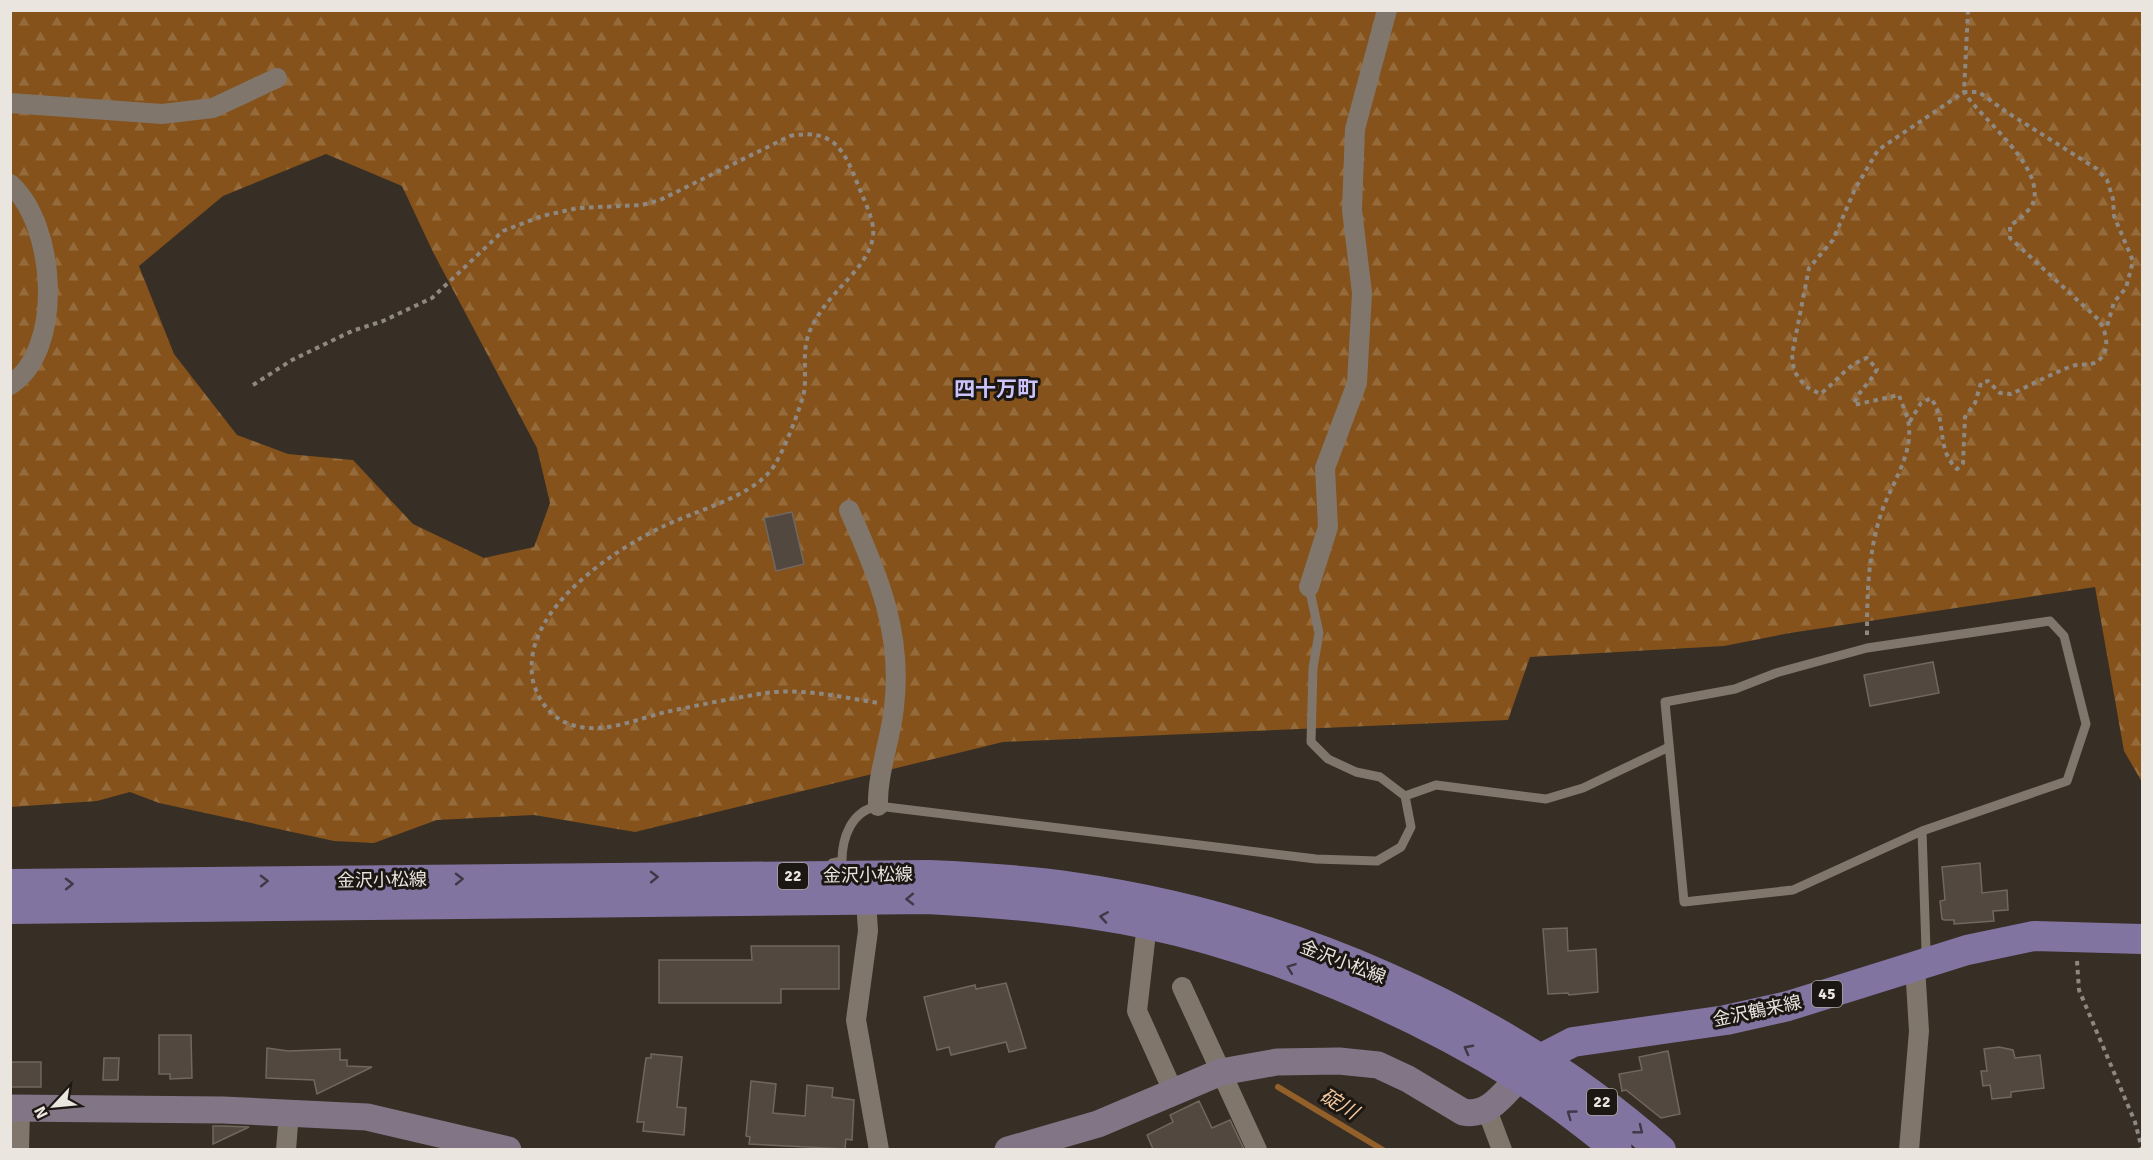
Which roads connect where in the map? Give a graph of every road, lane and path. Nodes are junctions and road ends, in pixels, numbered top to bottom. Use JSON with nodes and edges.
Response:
{"nodes":[{"id":1,"x":1387,"y":10,"type":"edge"},
{"id":2,"x":1968,"y":10,"type":"edge"},
{"id":3,"x":276,"y":78,"type":"dead end"},
{"id":4,"x":1964,"y":92,"type":"junction"},
{"id":5,"x":10,"y":103,"type":"edge"},
{"id":6,"x":10,"y":184,"type":"edge"},
{"id":7,"x":2105,"y":331,"type":"junction"},
{"id":8,"x":10,"y":385,"type":"edge"},
{"id":9,"x":253,"y":385,"type":"dead end"},
{"id":10,"x":1909,"y":423,"type":"junction"},
{"id":11,"x":849,"y":510,"type":"dead end"},
{"id":12,"x":1309,"y":587,"type":"joint"},
{"id":13,"x":1867,"y":648,"type":"junction"},
{"id":14,"x":895,"y":705,"type":"junction"},
{"id":15,"x":1669,"y":747,"type":"junction"},
{"id":16,"x":1404,"y":796,"type":"junction"},
{"id":17,"x":878,"y":806,"type":"junction"},
{"id":18,"x":1922,"y":831,"type":"junction"},
{"id":19,"x":819,"y":864,"type":"dead end"},
{"id":20,"x":807,"y":865,"type":"dead end"},
{"id":21,"x":714,"y":876,"type":"junction"},
{"id":22,"x":10,"y":884,"type":"edge"},
{"id":23,"x":866,"y":900,"type":"junction"},
{"id":24,"x":10,"y":909,"type":"edge"},
{"id":25,"x":1147,"y":924,"type":"junction"},
{"id":26,"x":2076,"y":937,"type":"junction"},
{"id":27,"x":2142,"y":939,"type":"edge"},
{"id":28,"x":1915,"y":966,"type":"junction"},
{"id":29,"x":1182,"y":987,"type":"dead end"},
{"id":30,"x":1530,"y":1068,"type":"junction"},
{"id":31,"x":1221,"y":1072,"type":"junction"},
{"id":32,"x":1173,"y":1091,"type":"junction"},
{"id":33,"x":15,"y":1108,"type":"edge"},
{"id":34,"x":1487,"y":1110,"type":"junction"},
{"id":35,"x":289,"y":1112,"type":"junction"},
{"id":36,"x":1062,"y":1143,"type":"edge"},
{"id":37,"x":19,"y":1149,"type":"edge"},
{"id":38,"x":286,"y":1149,"type":"edge"},
{"id":39,"x":508,"y":1149,"type":"edge"},
{"id":40,"x":879,"y":1149,"type":"edge"},
{"id":41,"x":1008,"y":1149,"type":"edge"},
{"id":42,"x":1257,"y":1149,"type":"edge"},
{"id":43,"x":1502,"y":1149,"type":"edge"},
{"id":44,"x":1617,"y":1149,"type":"edge"},
{"id":45,"x":1661,"y":1149,"type":"edge"},
{"id":46,"x":1909,"y":1149,"type":"edge"},
{"id":47,"x":2142,"y":1149,"type":"edge"}],
"edges":[{"from":1,"to":12,"type":"street"},
{"from":2,"to":4,"type":"path"},
{"from":3,"to":5,"type":"street"},
{"from":4,"to":7,"type":"path"},
{"from":4,"to":7,"type":"path"},
{"from":4,"to":10,"type":"path"},
{"from":6,"to":8,"type":"street"},
{"from":7,"to":10,"type":"path"},
{"from":9,"to":14,"type":"path"},
{"from":10,"to":13,"type":"path"},
{"from":11,"to":14,"type":"street"},
{"from":12,"to":16,"type":"lane"},
{"from":13,"to":15,"type":"lane"},
{"from":13,"to":18,"type":"lane"},
{"from":14,"to":17,"type":"street"},
{"from":15,"to":16,"type":"lane"},
{"from":15,"to":18,"type":"lane"},
{"from":16,"to":17,"type":"lane"},
{"from":17,"to":19,"type":"lane"},
{"from":18,"to":28,"type":"lane"},
{"from":20,"to":21,"type":"lane"},
{"from":22,"to":21,"type":"main road","name":"金沢小松線","number":"22","one_way":true},
{"from":21,"to":30,"type":"main road","name":"金沢小松線","number":"22"},
{"from":23,"to":24,"type":"main road","name":"金沢小松線","number":"22"},
{"from":25,"to":23,"type":"main road","name":"金沢小松線","number":"22","one_way":true},
{"from":23,"to":40,"type":"street"},
{"from":30,"to":25,"type":"main road","name":"金沢小松線","number":"22","one_way":true},
{"from":25,"to":32,"type":"street"},
{"from":26,"to":27,"type":"main road","name":"金沢鶴来線","number":"45"},
{"from":26,"to":28,"type":"main road","name":"金沢鶴来線","number":"45"},
{"from":26,"to":47,"type":"path"},
{"from":28,"to":30,"type":"main road","name":"金沢鶴来線","number":"45"},
{"from":28,"to":46,"type":"street"},
{"from":29,"to":31,"type":"street"},
{"from":30,"to":34,"type":"street"},
{"from":44,"to":30,"type":"main road","name":"金沢小松線","number":"22","one_way":true},
{"from":30,"to":45,"type":"main road","name":"金沢小松線","number":"22","one_way":true},
{"from":31,"to":32,"type":"street"},
{"from":31,"to":34,"type":"street"},
{"from":31,"to":42,"type":"street"},
{"from":32,"to":36,"type":"street"},
{"from":33,"to":35,"type":"street"},
{"from":33,"to":37,"type":"street"},
{"from":34,"to":43,"type":"street"},
{"from":35,"to":38,"type":"street"},
{"from":35,"to":39,"type":"street"},
{"from":36,"to":41,"type":"street"}]}
